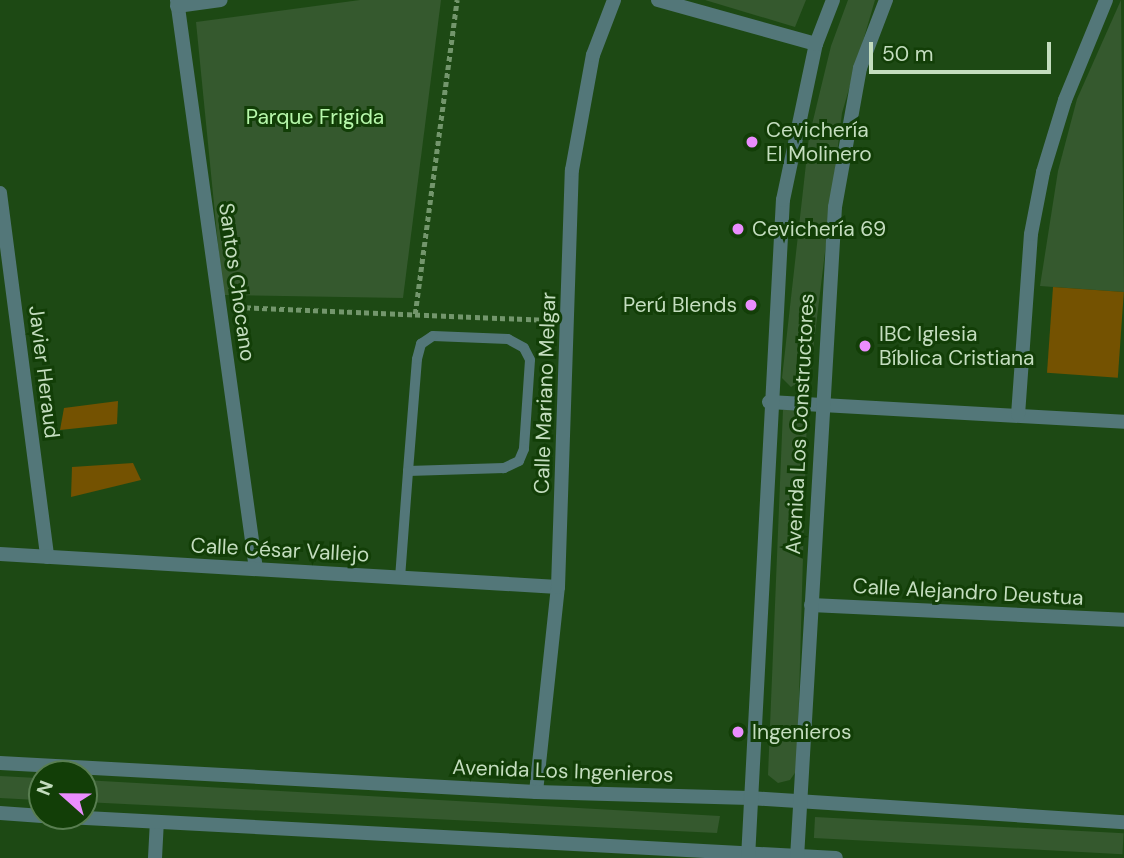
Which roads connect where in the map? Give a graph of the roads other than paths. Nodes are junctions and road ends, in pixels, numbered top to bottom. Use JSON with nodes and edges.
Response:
{"nodes":[{"id":1,"x":220,"y":0,"type":"edge"},
{"id":2,"x":614,"y":0,"type":"edge"},
{"id":3,"x":658,"y":0,"type":"edge"},
{"id":4,"x":832,"y":0,"type":"edge"},
{"id":5,"x":886,"y":0,"type":"edge"},
{"id":6,"x":1106,"y":0,"type":"edge"},
{"id":7,"x":177,"y":3,"type":"edge"},
{"id":8,"x":816,"y":44,"type":"junction"},
{"id":9,"x":0,"y":193,"type":"edge"},
{"id":10,"x":769,"y":402,"type":"junction"},
{"id":11,"x":821,"y":404,"type":"junction"},
{"id":12,"x":1018,"y":415,"type":"junction"},
{"id":13,"x":1124,"y":422,"type":"edge"},
{"id":14,"x":408,"y":471,"type":"junction"},
{"id":15,"x":0,"y":554,"type":"edge"},
{"id":16,"x":47,"y":556,"type":"junction"},
{"id":17,"x":256,"y":569,"type":"junction"},
{"id":18,"x":400,"y":578,"type":"junction"},
{"id":19,"x":558,"y":587,"type":"junction"},
{"id":20,"x":811,"y":606,"type":"junction"},
{"id":21,"x":1124,"y":620,"type":"edge"},
{"id":22,"x":0,"y":763,"type":"edge"},
{"id":23,"x":536,"y":792,"type":"junction"},
{"id":24,"x":750,"y":798,"type":"junction"},
{"id":25,"x":800,"y":801,"type":"junction"},
{"id":26,"x":0,"y":813,"type":"edge"},
{"id":27,"x":28,"y":815,"type":"edge"},
{"id":28,"x":98,"y":819,"type":"edge"},
{"id":29,"x":1124,"y":822,"type":"edge"},
{"id":30,"x":157,"y":823,"type":"junction"},
{"id":31,"x":748,"y":856,"type":"edge"},
{"id":32,"x":797,"y":857,"type":"edge"},
{"id":33,"x":155,"y":858,"type":"edge"},
{"id":34,"x":836,"y":858,"type":"edge"}],
"edges":[{"from":1,"to":7,"type":"street"},
{"from":2,"to":19,"type":"street","name":"Calle Mariano Melgar"},
{"from":3,"to":8,"type":"street"},
{"from":4,"to":8,"type":"street","name":"Avenida Los Constructores"},
{"from":5,"to":11,"type":"street","name":"Avenida Los Constructores"},
{"from":6,"to":12,"type":"street"},
{"from":7,"to":17,"type":"street","name":"Santos Chocano"},
{"from":8,"to":10,"type":"street","name":"Avenida Los Constructores"},
{"from":9,"to":16,"type":"street","name":"Javier Heraud"},
{"from":10,"to":11,"type":"street"},
{"from":10,"to":24,"type":"street","name":"Avenida Los Constructores"},
{"from":11,"to":12,"type":"street"},
{"from":11,"to":20,"type":"street","name":"Avenida Los Constructores"},
{"from":12,"to":13,"type":"street"},
{"from":14,"to":14,"type":"lane"},
{"from":14,"to":18,"type":"lane"},
{"from":15,"to":16,"type":"street","name":"Calle César Vallejo"},
{"from":16,"to":17,"type":"street","name":"Calle César Vallejo"},
{"from":17,"to":18,"type":"street","name":"Calle César Vallejo"},
{"from":18,"to":19,"type":"street","name":"Calle César Vallejo"},
{"from":19,"to":23,"type":"street","name":"Calle Mariano Melgar"},
{"from":20,"to":21,"type":"street","name":"Calle Alejandro Deustua"},
{"from":20,"to":25,"type":"street","name":"Avenida Los Constructores"},
{"from":22,"to":23,"type":"street","name":"Avenida Los Ingenieros"},
{"from":23,"to":24,"type":"street","name":"Avenida Los Ingenieros"},
{"from":24,"to":25,"type":"street","name":"Avenida Los Ingenieros"},
{"from":24,"to":31,"type":"street","name":"Avenida Los Constructores"},
{"from":25,"to":29,"type":"street","name":"Avenida Los Ingenieros"},
{"from":25,"to":32,"type":"street","name":"Avenida Los Constructores"},
{"from":26,"to":27,"type":"street"},
{"from":28,"to":30,"type":"street"},
{"from":30,"to":31,"type":"street"},
{"from":30,"to":33,"type":"street"},
{"from":31,"to":32,"type":"street"},
{"from":32,"to":34,"type":"street"}]}
